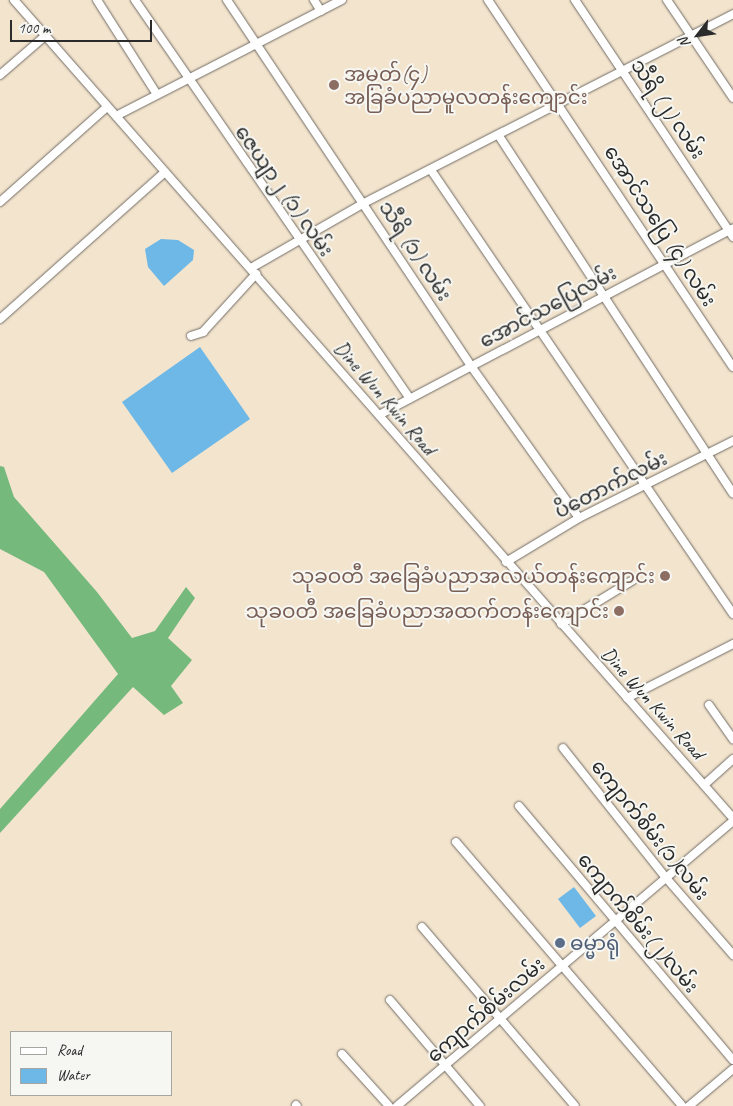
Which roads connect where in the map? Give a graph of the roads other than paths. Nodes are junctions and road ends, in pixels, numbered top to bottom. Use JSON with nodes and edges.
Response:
{"nodes":[{"id":1,"x":14,"y":0,"type":"edge"},
{"id":2,"x":97,"y":0,"type":"edge"},
{"id":3,"x":135,"y":0,"type":"edge"},
{"id":4,"x":227,"y":0,"type":"edge"},
{"id":5,"x":314,"y":0,"type":"edge"},
{"id":6,"x":342,"y":0,"type":"edge"},
{"id":7,"x":488,"y":0,"type":"edge"},
{"id":8,"x":575,"y":0,"type":"edge"},
{"id":9,"x":667,"y":0,"type":"edge"},
{"id":10,"x":321,"y":11,"type":"junction"},
{"id":11,"x":733,"y":14,"type":"edge"},
{"id":12,"x":45,"y":36,"type":"junction"},
{"id":13,"x":691,"y":36,"type":"junction"},
{"id":14,"x":258,"y":43,"type":"junction"},
{"id":15,"x":623,"y":71,"type":"junction"},
{"id":16,"x":0,"y":75,"type":"edge"},
{"id":17,"x":187,"y":79,"type":"junction"},
{"id":18,"x":156,"y":93,"type":"junction"},
{"id":19,"x":733,"y":98,"type":"edge"},
{"id":20,"x":560,"y":104,"type":"junction"},
{"id":21,"x":107,"y":107,"type":"junction"},
{"id":22,"x":116,"y":116,"type":"junction"},
{"id":23,"x":498,"y":136,"type":"junction"},
{"id":24,"x":431,"y":170,"type":"junction"},
{"id":25,"x":165,"y":172,"type":"junction"},
{"id":26,"x":0,"y":202,"type":"edge"},
{"id":27,"x":364,"y":203,"type":"junction"},
{"id":28,"x":731,"y":231,"type":"edge"},
{"id":29,"x":297,"y":239,"type":"junction"},
{"id":30,"x":665,"y":264,"type":"junction"},
{"id":31,"x":253,"y":271,"type":"junction"},
{"id":32,"x":604,"y":296,"type":"junction"},
{"id":33,"x":0,"y":320,"type":"edge"},
{"id":34,"x":540,"y":329,"type":"junction"},
{"id":35,"x":192,"y":336,"type":"dead end"},
{"id":36,"x":471,"y":366,"type":"junction"},
{"id":37,"x":733,"y":367,"type":"edge"},
{"id":38,"x":410,"y":398,"type":"junction"},
{"id":39,"x":379,"y":415,"type":"junction"},
{"id":40,"x":733,"y":441,"type":"edge"},
{"id":41,"x":708,"y":454,"type":"junction"},
{"id":42,"x":645,"y":484,"type":"junction"},
{"id":43,"x":733,"y":493,"type":"edge"},
{"id":44,"x":579,"y":518,"type":"junction"},
{"id":45,"x":506,"y":562,"type":"junction"},
{"id":46,"x":634,"y":580,"type":"dead end"},
{"id":47,"x":733,"y":614,"type":"edge"},
{"id":48,"x":561,"y":624,"type":"junction"},
{"id":49,"x":733,"y":644,"type":"edge"},
{"id":50,"x":627,"y":698,"type":"junction"},
{"id":51,"x":709,"y":705,"type":"dead end"},
{"id":52,"x":733,"y":740,"type":"edge"},
{"id":53,"x":563,"y":748,"type":"dead end"},
{"id":54,"x":733,"y":759,"type":"edge"},
{"id":55,"x":704,"y":785,"type":"junction"},
{"id":56,"x":519,"y":806,"type":"dead end"},
{"id":57,"x":733,"y":819,"type":"edge"},
{"id":58,"x":456,"y":842,"type":"dead end"},
{"id":59,"x":667,"y":878,"type":"junction"},
{"id":60,"x":616,"y":922,"type":"junction"},
{"id":61,"x":422,"y":927,"type":"dead end"},
{"id":62,"x":733,"y":955,"type":"edge"},
{"id":63,"x":561,"y":967,"type":"junction"},
{"id":64,"x":390,"y":1000,"type":"dead end"},
{"id":65,"x":501,"y":1017,"type":"junction"},
{"id":66,"x":342,"y":1054,"type":"dead end"},
{"id":67,"x":733,"y":1060,"type":"edge"},
{"id":68,"x":446,"y":1066,"type":"junction"},
{"id":69,"x":733,"y":1069,"type":"edge"},
{"id":70,"x":390,"y":1106,"type":"edge"},
{"id":71,"x":397,"y":1106,"type":"edge"},
{"id":72,"x":480,"y":1106,"type":"edge"},
{"id":73,"x":575,"y":1106,"type":"edge"},
{"id":74,"x":682,"y":1106,"type":"edge"},
{"id":75,"x":689,"y":1106,"type":"edge"}],
"edges":[{"from":1,"to":12,"type":"street","name":"Dine Wun Kwin Road"},
{"from":2,"to":18,"type":"street"},
{"from":3,"to":17,"type":"street","name":"ဇေယျာ၂ (၁) လမ်း"},
{"from":4,"to":14,"type":"street","name":"သီရိ (၁) လမ်း"},
{"from":5,"to":10,"type":"street"},
{"from":6,"to":10,"type":"street"},
{"from":7,"to":20,"type":"street","name":"အောင်သပြေ (၄) လမ်း"},
{"from":8,"to":15,"type":"street","name":"သီရိ (၂) လမ်း"},
{"from":9,"to":13,"type":"street"},
{"from":10,"to":14,"type":"street"},
{"from":11,"to":13,"type":"street"},
{"from":12,"to":16,"type":"street"},
{"from":12,"to":21,"type":"street","name":"Dine Wun Kwin Road"},
{"from":13,"to":15,"type":"street"},
{"from":13,"to":19,"type":"street"},
{"from":14,"to":17,"type":"street"},
{"from":14,"to":27,"type":"street","name":"သီရိ (၁) လမ်း"},
{"from":15,"to":20,"type":"street"},
{"from":15,"to":28,"type":"street","name":"သီရိ (၂) လမ်း"},
{"from":17,"to":18,"type":"street"},
{"from":17,"to":29,"type":"street","name":"ဇေယျာ၂ (၁) လမ်း"},
{"from":18,"to":22,"type":"street"},
{"from":20,"to":23,"type":"street"},
{"from":20,"to":30,"type":"street","name":"အောင်သပြေ (၄) လမ်း"},
{"from":21,"to":22,"type":"street","name":"Dine Wun Kwin Road"},
{"from":21,"to":26,"type":"street"},
{"from":22,"to":25,"type":"street","name":"Dine Wun Kwin Road"},
{"from":23,"to":24,"type":"street"},
{"from":23,"to":32,"type":"street"},
{"from":24,"to":27,"type":"street"},
{"from":24,"to":34,"type":"street"},
{"from":25,"to":31,"type":"street","name":"Dine Wun Kwin Road"},
{"from":25,"to":33,"type":"street"},
{"from":27,"to":29,"type":"street"},
{"from":27,"to":36,"type":"street","name":"သီရိ (၁) လမ်း"},
{"from":28,"to":30,"type":"street","name":"အောင်သပြေလမ်း"},
{"from":29,"to":31,"type":"street"},
{"from":29,"to":38,"type":"street","name":"ဇေယျာ၂ (၁) လမ်း"},
{"from":30,"to":32,"type":"street","name":"အောင်သပြေလမ်း"},
{"from":30,"to":37,"type":"street","name":"အောင်သပြေ (၄) လမ်း"},
{"from":31,"to":35,"type":"street"},
{"from":31,"to":39,"type":"street","name":"Dine Wun Kwin Road"},
{"from":32,"to":34,"type":"street","name":"အောင်သပြေလမ်း"},
{"from":32,"to":41,"type":"street"},
{"from":34,"to":36,"type":"street","name":"အောင်သပြေလမ်း"},
{"from":34,"to":42,"type":"street"},
{"from":36,"to":38,"type":"street","name":"အောင်သပြေလမ်း"},
{"from":36,"to":44,"type":"street","name":"သီရိ (၁) လမ်း"},
{"from":38,"to":39,"type":"street","name":"အောင်သပြေလမ်း"},
{"from":39,"to":45,"type":"street","name":"Dine Wun Kwin Road"},
{"from":40,"to":41,"type":"street","name":"ပိတောက်လမ်း"},
{"from":41,"to":42,"type":"street","name":"ပိတောက်လမ်း"},
{"from":41,"to":43,"type":"street"},
{"from":42,"to":44,"type":"street","name":"ပိတောက်လမ်း"},
{"from":42,"to":47,"type":"street"},
{"from":44,"to":45,"type":"street","name":"ပိတောက်လမ်း"},
{"from":45,"to":48,"type":"street","name":"Dine Wun Kwin Road"},
{"from":46,"to":48,"type":"street"},
{"from":48,"to":50,"type":"street","name":"Dine Wun Kwin Road"},
{"from":49,"to":50,"type":"street"},
{"from":50,"to":55,"type":"street","name":"Dine Wun Kwin Road"},
{"from":51,"to":52,"type":"street"},
{"from":53,"to":59,"type":"street","name":"ကျောက်စိမ်း(၁)လမ်း"},
{"from":54,"to":55,"type":"street"},
{"from":55,"to":57,"type":"street","name":"Dine Wun Kwin Road"},
{"from":56,"to":60,"type":"street","name":"ကျောက်စိမ်း(၂)လမ်း"},
{"from":57,"to":59,"type":"street","name":"ကျောက်စိမ်းလမ်း"},
{"from":58,"to":63,"type":"street"},
{"from":59,"to":60,"type":"street","name":"ကျောက်စိမ်းလမ်း"},
{"from":59,"to":62,"type":"street","name":"ကျောက်စိမ်း(၁)လမ်း"},
{"from":60,"to":63,"type":"street","name":"ကျောက်စိမ်းလမ်း"},
{"from":60,"to":67,"type":"street","name":"ကျောက်စိမ်း(၂)လမ်း"},
{"from":61,"to":65,"type":"street"},
{"from":63,"to":65,"type":"street","name":"ကျောက်စိမ်းလမ်း"},
{"from":63,"to":74,"type":"street"},
{"from":64,"to":68,"type":"street"},
{"from":65,"to":68,"type":"street","name":"ကျောက်စိမ်းလမ်း"},
{"from":65,"to":73,"type":"street"},
{"from":66,"to":70,"type":"street"},
{"from":68,"to":71,"type":"street","name":"ကျောက်စိမ်းလမ်း"},
{"from":68,"to":72,"type":"street"},
{"from":69,"to":75,"type":"street"}]}
